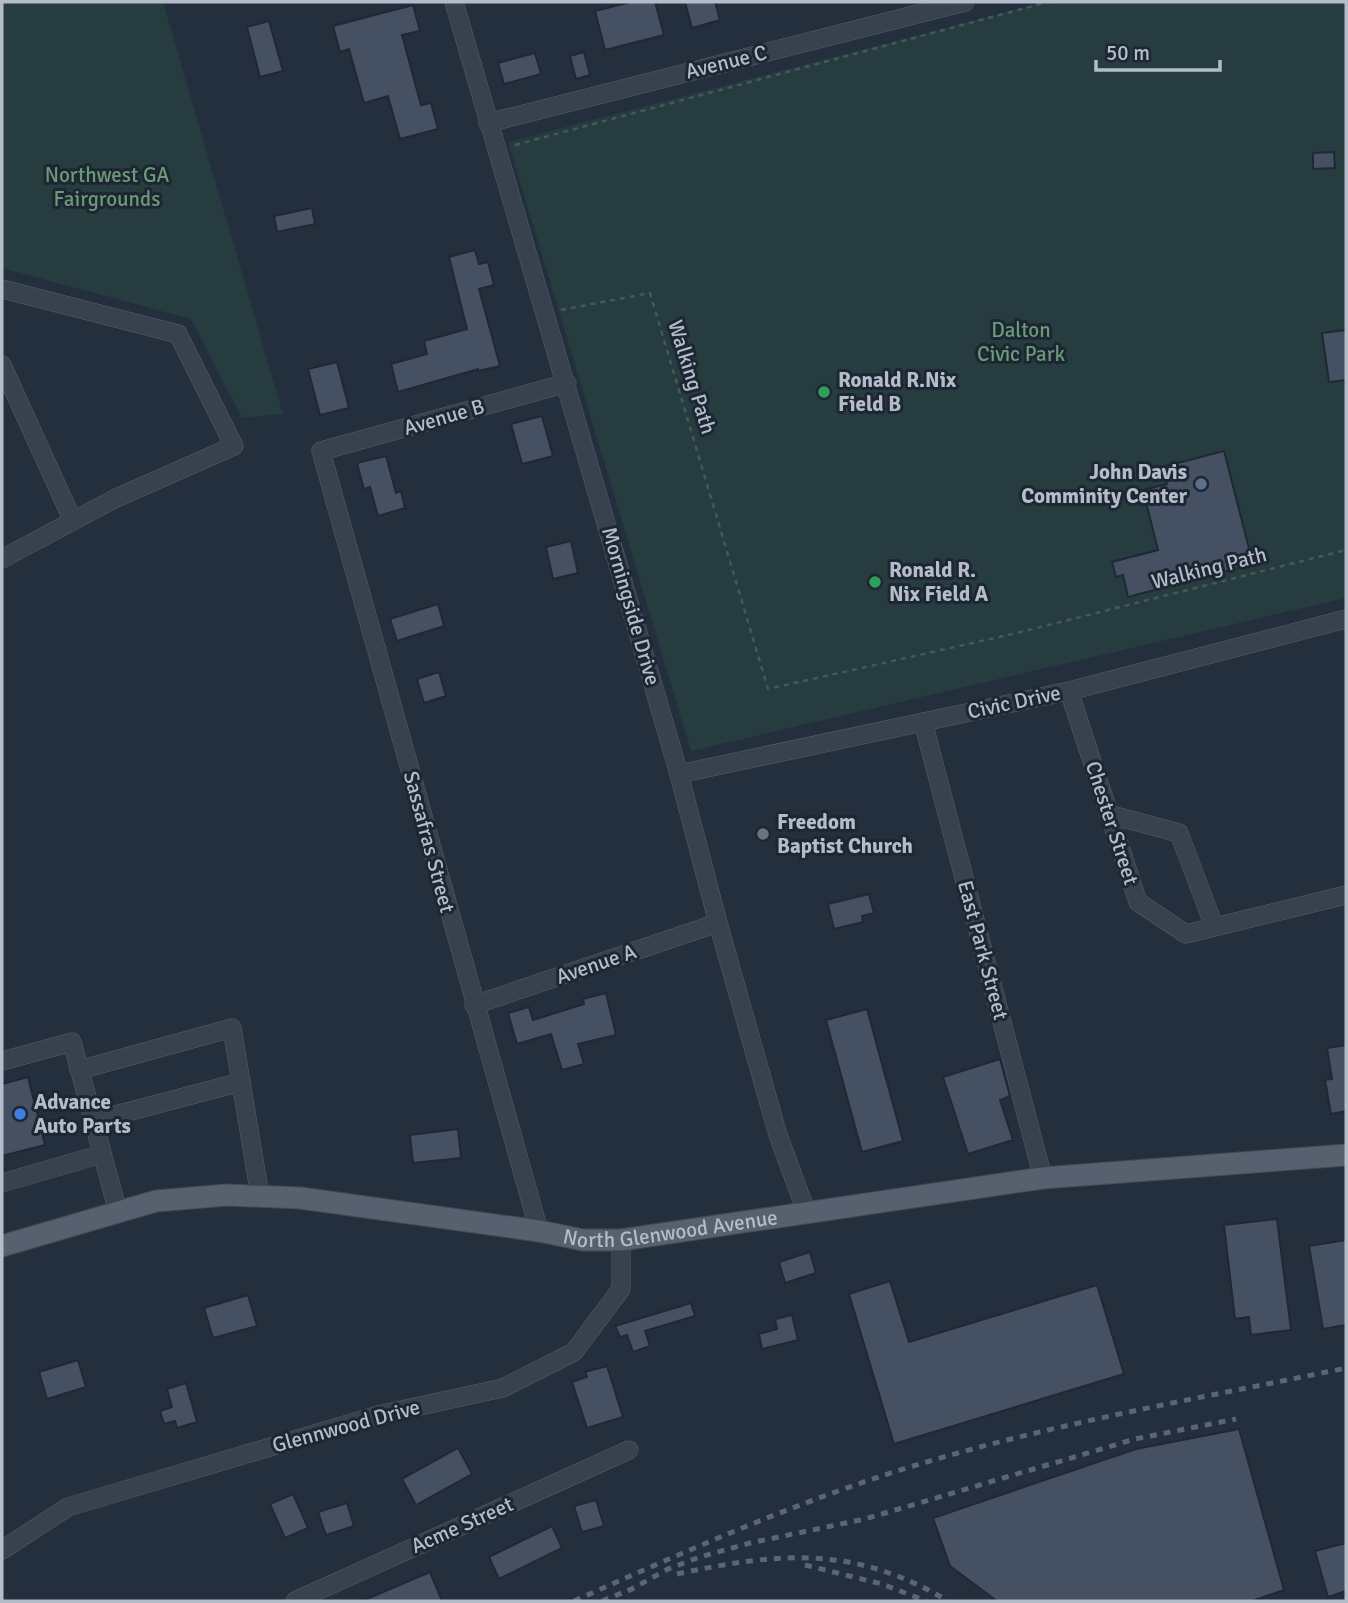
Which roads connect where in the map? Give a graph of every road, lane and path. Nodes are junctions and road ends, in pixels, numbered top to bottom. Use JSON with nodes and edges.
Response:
{"nodes":[{"id":1,"x":453,"y":2,"type":"edge"},
{"id":2,"x":965,"y":2,"type":"edge"},
{"id":3,"x":1048,"y":2,"type":"edge"},
{"id":4,"x":488,"y":123,"type":"junction"},
{"id":5,"x":518,"y":157,"type":"dead end"},
{"id":6,"x":2,"y":289,"type":"edge"},
{"id":7,"x":554,"y":311,"type":"dead end"},
{"id":8,"x":2,"y":365,"type":"edge"},
{"id":9,"x":567,"y":383,"type":"junction"},
{"id":10,"x":321,"y":451,"type":"joint"},
{"id":11,"x":73,"y":521,"type":"junction"},
{"id":12,"x":1346,"y":550,"type":"edge"},
{"id":13,"x":2,"y":559,"type":"edge"},
{"id":14,"x":1346,"y":619,"type":"edge"},
{"id":15,"x":1069,"y":691,"type":"junction"},
{"id":16,"x":923,"y":722,"type":"junction"},
{"id":17,"x":679,"y":774,"type":"junction"},
{"id":18,"x":1108,"y":814,"type":"junction"},
{"id":19,"x":1346,"y":895,"type":"edge"},
{"id":20,"x":718,"y":923,"type":"junction"},
{"id":21,"x":1214,"y":926,"type":"junction"},
{"id":22,"x":474,"y":1004,"type":"junction"},
{"id":23,"x":2,"y":1061,"type":"edge"},
{"id":24,"x":79,"y":1070,"type":"junction"},
{"id":25,"x":241,"y":1082,"type":"junction"},
{"id":26,"x":93,"y":1121,"type":"junction"},
{"id":27,"x":102,"y":1154,"type":"junction"},
{"id":28,"x":1346,"y":1155,"type":"edge"},
{"id":29,"x":1043,"y":1178,"type":"junction"},
{"id":30,"x":2,"y":1183,"type":"edge"},
{"id":31,"x":260,"y":1196,"type":"junction"},
{"id":32,"x":806,"y":1211,"type":"junction"},
{"id":33,"x":118,"y":1212,"type":"junction"},
{"id":34,"x":540,"y":1231,"type":"junction"},
{"id":35,"x":621,"y":1240,"type":"junction"},
{"id":36,"x":2,"y":1246,"type":"edge"},
{"id":37,"x":629,"y":1450,"type":"dead end"},
{"id":38,"x":2,"y":1550,"type":"edge"},
{"id":39,"x":295,"y":1601,"type":"edge"}],
"edges":[{"from":1,"to":4,"type":"street","name":"Morningside Drive"},
{"from":2,"to":4,"type":"street","name":"Avenue C"},
{"from":3,"to":5,"type":"path"},
{"from":4,"to":9,"type":"street","name":"Morningside Drive"},
{"from":6,"to":11,"type":"street"},
{"from":7,"to":12,"type":"path","name":"Walking Path"},
{"from":8,"to":11,"type":"street"},
{"from":9,"to":10,"type":"street","name":"Avenue B"},
{"from":9,"to":17,"type":"street","name":"Morningside Drive"},
{"from":10,"to":22,"type":"street","name":"Sassafras Street"},
{"from":11,"to":13,"type":"street"},
{"from":14,"to":15,"type":"street","name":"Civic Drive"},
{"from":15,"to":16,"type":"street","name":"Civic Drive"},
{"from":15,"to":18,"type":"street","name":"Chester Street"},
{"from":16,"to":17,"type":"street","name":"Civic Drive"},
{"from":16,"to":29,"type":"street","name":"East Park Street"},
{"from":17,"to":20,"type":"street","name":"Morningside Drive"},
{"from":18,"to":21,"type":"street"},
{"from":18,"to":21,"type":"street","name":"Chester Street"},
{"from":19,"to":21,"type":"street","name":"Chester Street"},
{"from":20,"to":22,"type":"street","name":"Avenue A"},
{"from":20,"to":32,"type":"street","name":"Morningside Drive"},
{"from":22,"to":34,"type":"street","name":"Sassafras Street"},
{"from":23,"to":24,"type":"street"},
{"from":24,"to":25,"type":"street"},
{"from":24,"to":26,"type":"street"},
{"from":25,"to":26,"type":"street"},
{"from":25,"to":31,"type":"street"},
{"from":26,"to":27,"type":"street"},
{"from":27,"to":30,"type":"street"},
{"from":27,"to":33,"type":"street"},
{"from":28,"to":29,"type":"main road","name":"North Glenwood Avenue"},
{"from":29,"to":32,"type":"main road","name":"North Glenwood Avenue"},
{"from":31,"to":33,"type":"main road","name":"North Glenwood Avenue"},
{"from":31,"to":34,"type":"main road","name":"North Glenwood Avenue"},
{"from":32,"to":35,"type":"main road","name":"North Glenwood Avenue"},
{"from":33,"to":36,"type":"main road","name":"North Glenwood Avenue"},
{"from":34,"to":35,"type":"main road","name":"North Glenwood Avenue"},
{"from":35,"to":38,"type":"street","name":"Glennwood Drive"},
{"from":37,"to":39,"type":"street","name":"Acme Street"}]}
